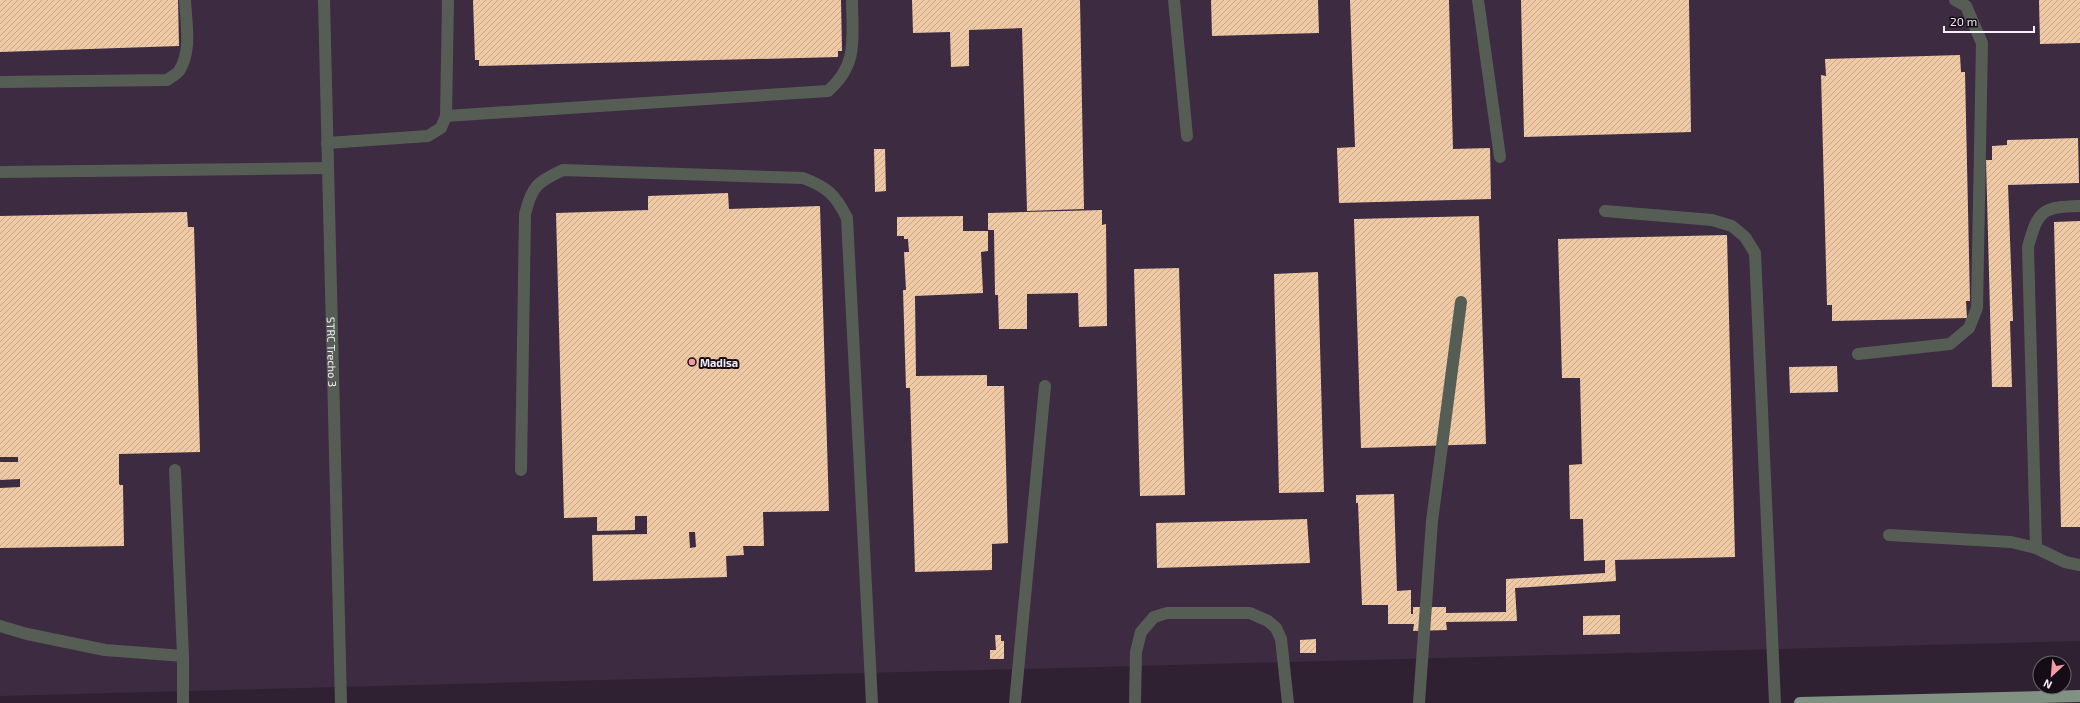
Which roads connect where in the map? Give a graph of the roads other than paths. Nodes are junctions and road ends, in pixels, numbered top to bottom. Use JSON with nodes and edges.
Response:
{"nodes":[{"id":1,"x":185,"y":0,"type":"edge"},
{"id":2,"x":324,"y":0,"type":"edge"},
{"id":3,"x":448,"y":0,"type":"edge"},
{"id":4,"x":852,"y":0,"type":"edge"},
{"id":5,"x":1174,"y":0,"type":"edge"},
{"id":6,"x":1478,"y":0,"type":"edge"},
{"id":7,"x":1955,"y":0,"type":"edge"},
{"id":8,"x":0,"y":82,"type":"edge"},
{"id":9,"x":446,"y":116,"type":"junction"},
{"id":10,"x":1187,"y":136,"type":"dead end"},
{"id":11,"x":327,"y":142,"type":"junction"},
{"id":12,"x":1500,"y":157,"type":"dead end"},
{"id":13,"x":328,"y":168,"type":"junction"},
{"id":14,"x":0,"y":172,"type":"edge"},
{"id":15,"x":2080,"y":206,"type":"edge"},
{"id":16,"x":1605,"y":211,"type":"dead end"},
{"id":17,"x":1460,"y":302,"type":"dead end"},
{"id":18,"x":1858,"y":354,"type":"dead end"},
{"id":19,"x":1045,"y":386,"type":"dead end"},
{"id":20,"x":174,"y":470,"type":"dead end"},
{"id":21,"x":521,"y":470,"type":"dead end"},
{"id":22,"x":1889,"y":535,"type":"dead end"},
{"id":23,"x":2036,"y":548,"type":"junction"},
{"id":24,"x":2080,"y":565,"type":"edge"},
{"id":25,"x":0,"y":626,"type":"edge"},
{"id":26,"x":183,"y":656,"type":"junction"},
{"id":27,"x":2080,"y":696,"type":"edge"},
{"id":28,"x":183,"y":703,"type":"edge"},
{"id":29,"x":341,"y":703,"type":"edge"},
{"id":30,"x":872,"y":703,"type":"edge"},
{"id":31,"x":1015,"y":703,"type":"edge"},
{"id":32,"x":1135,"y":703,"type":"edge"},
{"id":33,"x":1288,"y":703,"type":"edge"},
{"id":34,"x":1419,"y":703,"type":"edge"},
{"id":35,"x":1775,"y":703,"type":"edge"},
{"id":36,"x":1800,"y":703,"type":"edge"}],
"edges":[{"from":1,"to":8,"type":"street"},
{"from":2,"to":11,"type":"street","name":"STRC Trecho 3"},
{"from":3,"to":9,"type":"street"},
{"from":4,"to":9,"type":"street"},
{"from":5,"to":10,"type":"street"},
{"from":6,"to":12,"type":"street"},
{"from":7,"to":18,"type":"street"},
{"from":9,"to":11,"type":"street"},
{"from":11,"to":13,"type":"street","name":"STRC Trecho 3"},
{"from":13,"to":14,"type":"street"},
{"from":13,"to":29,"type":"street","name":"STRC Trecho 3"},
{"from":15,"to":23,"type":"street"},
{"from":16,"to":35,"type":"street"},
{"from":17,"to":34,"type":"street"},
{"from":19,"to":31,"type":"street"},
{"from":20,"to":26,"type":"street"},
{"from":21,"to":30,"type":"street"},
{"from":22,"to":23,"type":"street"},
{"from":23,"to":24,"type":"street"},
{"from":25,"to":26,"type":"street"},
{"from":26,"to":28,"type":"street"},
{"from":27,"to":36,"type":"main road"},
{"from":32,"to":33,"type":"street"}]}
